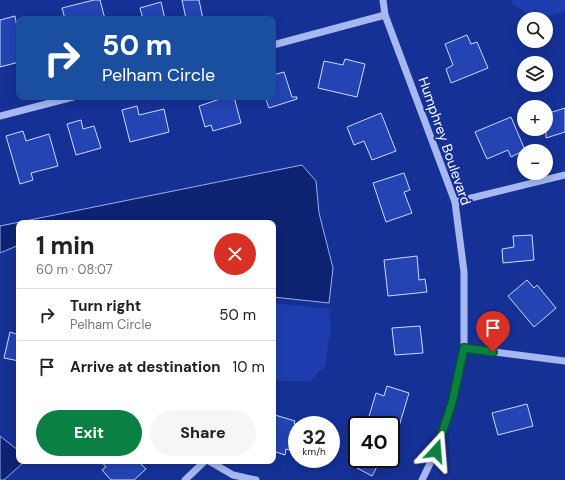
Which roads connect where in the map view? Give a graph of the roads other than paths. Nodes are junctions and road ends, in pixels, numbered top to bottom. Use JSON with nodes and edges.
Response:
{"nodes":[{"id":1,"x":383,"y":0,"type":"edge"},
{"id":2,"x":385,"y":15,"type":"junction"},
{"id":3,"x":276,"y":43,"type":"edge"},
{"id":4,"x":61,"y":100,"type":"edge"},
{"id":5,"x":0,"y":116,"type":"edge"},
{"id":6,"x":565,"y":174,"type":"edge"},
{"id":7,"x":456,"y":202,"type":"junction"},
{"id":8,"x":464,"y":348,"type":"junction"},
{"id":9,"x":565,"y":361,"type":"edge"},
{"id":10,"x":202,"y":464,"type":"edge"},
{"id":11,"x":214,"y":464,"type":"edge"},
{"id":12,"x":186,"y":480,"type":"edge"},
{"id":13,"x":256,"y":480,"type":"edge"},
{"id":14,"x":422,"y":480,"type":"edge"}],
"edges":[{"from":1,"to":2,"type":"street","name":"Humphrey Boulevard"},
{"from":2,"to":3,"type":"street"},
{"from":2,"to":7,"type":"street","name":"Humphrey Boulevard"},
{"from":4,"to":5,"type":"street"},
{"from":6,"to":7,"type":"street"},
{"from":7,"to":8,"type":"street","name":"Humphrey Boulevard"},
{"from":8,"to":9,"type":"street"},
{"from":8,"to":14,"type":"street","name":"Humphrey Boulevard"},
{"from":10,"to":12,"type":"street"},
{"from":11,"to":13,"type":"street"}]}
